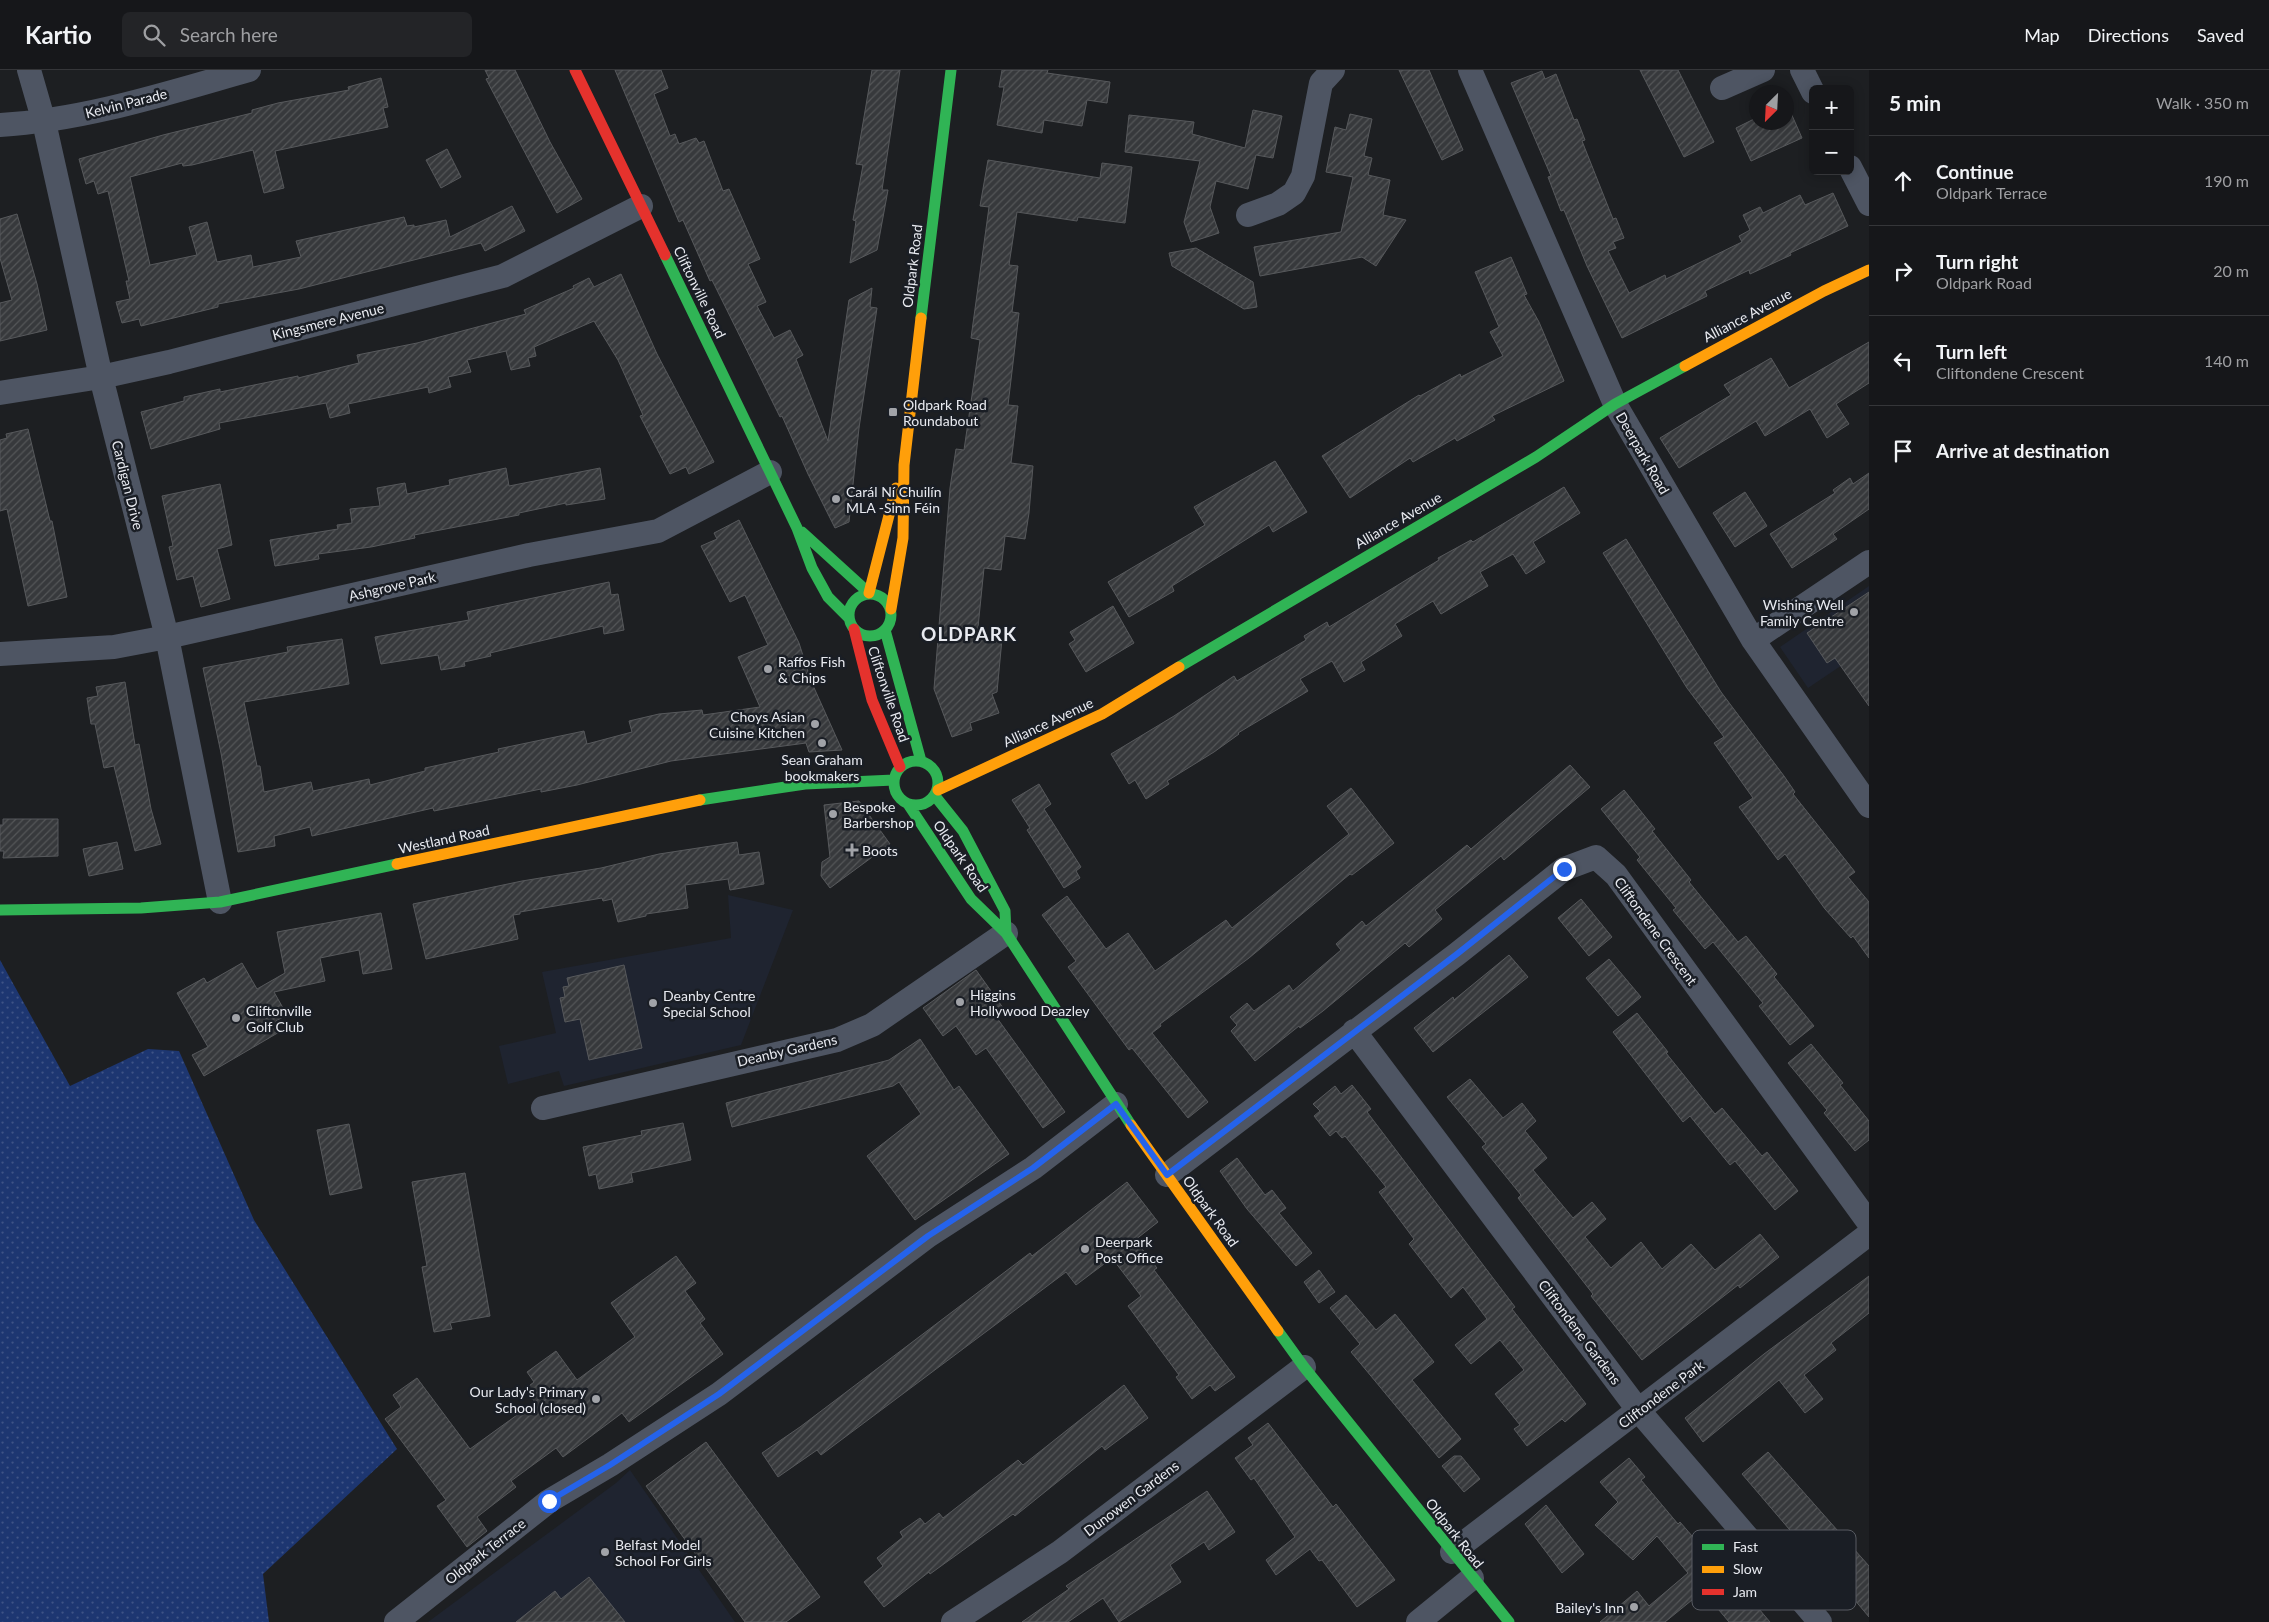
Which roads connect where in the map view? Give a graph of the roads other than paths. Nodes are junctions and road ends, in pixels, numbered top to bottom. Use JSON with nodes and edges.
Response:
{"nodes":[{"id":1,"x":29,"y":70,"type":"edge"},
{"id":2,"x":249,"y":70,"type":"edge"},
{"id":3,"x":575,"y":70,"type":"edge"},
{"id":4,"x":951,"y":70,"type":"edge"},
{"id":5,"x":1333,"y":70,"type":"edge"},
{"id":6,"x":1470,"y":70,"type":"edge"},
{"id":7,"x":1763,"y":70,"type":"edge"},
{"id":8,"x":1802,"y":70,"type":"edge"},
{"id":9,"x":1810,"y":85,"type":"edge"},
{"id":10,"x":1722,"y":88,"type":"dead end"},
{"id":11,"x":44,"y":122,"type":"junction"},
{"id":12,"x":0,"y":125,"type":"edge"},
{"id":13,"x":1854,"y":175,"type":"edge"},
{"id":14,"x":1869,"y":204,"type":"edge"},
{"id":15,"x":641,"y":206,"type":"junction"},
{"id":16,"x":1248,"y":215,"type":"dead end"},
{"id":17,"x":1869,"y":270,"type":"edge"},
{"id":18,"x":100,"y":378,"type":"junction"},
{"id":19,"x":0,"y":393,"type":"edge"},
{"id":20,"x":1615,"y":404,"type":"junction"},
{"id":21,"x":904,"y":465,"type":"junction"},
{"id":22,"x":770,"y":472,"type":"junction"},
{"id":23,"x":797,"y":528,"type":"junction"},
{"id":24,"x":1869,"y":562,"type":"edge"},
{"id":25,"x":869,"y":594,"type":"junction"},
{"id":26,"x":890,"y":609,"type":"junction"},
{"id":27,"x":848,"y":617,"type":"junction"},
{"id":28,"x":854,"y":629,"type":"junction"},
{"id":29,"x":885,"y":630,"type":"junction"},
{"id":30,"x":167,"y":637,"type":"junction"},
{"id":31,"x":1753,"y":640,"type":"junction"},
{"id":32,"x":0,"y":654,"type":"edge"},
{"id":33,"x":921,"y":761,"type":"junction"},
{"id":34,"x":900,"y":767,"type":"junction"},
{"id":35,"x":894,"y":780,"type":"junction"},
{"id":36,"x":936,"y":793,"type":"junction"},
{"id":37,"x":908,"y":804,"type":"junction"},
{"id":38,"x":1869,"y":806,"type":"edge"},
{"id":39,"x":220,"y":902,"type":"junction"},
{"id":40,"x":0,"y":910,"type":"edge"},
{"id":41,"x":1006,"y":933,"type":"junction"},
{"id":42,"x":1354,"y":1031,"type":"junction"},
{"id":43,"x":1116,"y":1104,"type":"junction"},
{"id":44,"x":543,"y":1108,"type":"dead end"},
{"id":45,"x":1167,"y":1175,"type":"junction"},
{"id":46,"x":1869,"y":1223,"type":"edge"},
{"id":47,"x":1869,"y":1234,"type":"edge"},
{"id":48,"x":1304,"y":1367,"type":"junction"},
{"id":49,"x":1639,"y":1411,"type":"junction"},
{"id":50,"x":1741,"y":1530,"type":"edge"},
{"id":51,"x":1452,"y":1552,"type":"junction"},
{"id":52,"x":1472,"y":1578,"type":"junction"},
{"id":53,"x":1810,"y":1610,"type":"edge"},
{"id":54,"x":396,"y":1622,"type":"edge"},
{"id":55,"x":953,"y":1622,"type":"edge"},
{"id":56,"x":1418,"y":1622,"type":"edge"},
{"id":57,"x":1509,"y":1622,"type":"edge"},
{"id":58,"x":1820,"y":1622,"type":"edge"}],
"edges":[{"from":1,"to":11,"type":"street","name":"Cardigan Drive"},
{"from":2,"to":11,"type":"street","name":"Kelvin Parade"},
{"from":3,"to":15,"type":"street","name":"Cliftonville Road"},
{"from":4,"to":21,"type":"street","name":"Oldpark Road"},
{"from":5,"to":16,"type":"street"},
{"from":6,"to":20,"type":"street","name":"Deerpark Road"},
{"from":7,"to":10,"type":"street"},
{"from":8,"to":9,"type":"street"},
{"from":11,"to":12,"type":"street","name":"Kelvin Parade"},
{"from":11,"to":18,"type":"street","name":"Cardigan Drive"},
{"from":13,"to":14,"type":"street"},
{"from":15,"to":18,"type":"street","name":"Kingsmere Avenue"},
{"from":15,"to":22,"type":"street","name":"Cliftonville Road"},
{"from":17,"to":20,"type":"street","name":"Alliance Avenue"},
{"from":18,"to":19,"type":"street","name":"Kingsmere Avenue"},
{"from":18,"to":30,"type":"street","name":"Cardigan Drive"},
{"from":20,"to":31,"type":"street","name":"Deerpark Road"},
{"from":20,"to":36,"type":"street","name":"Alliance Avenue"},
{"from":21,"to":25,"type":"street","name":"Oldpark Road"},
{"from":21,"to":26,"type":"street","name":"Oldpark Road"},
{"from":22,"to":23,"type":"street","name":"Cliftonville Road"},
{"from":22,"to":30,"type":"street","name":"Ashgrove Park"},
{"from":23,"to":25,"type":"street","name":"Cliftonville Road"},
{"from":23,"to":27,"type":"street","name":"Cliftonville Road"},
{"from":24,"to":31,"type":"street"},
{"from":25,"to":26,"type":"street"},
{"from":25,"to":27,"type":"street"},
{"from":26,"to":29,"type":"street"},
{"from":27,"to":28,"type":"street"},
{"from":28,"to":29,"type":"street"},
{"from":28,"to":34,"type":"street","name":"Cliftonville Road"},
{"from":29,"to":33,"type":"street"},
{"from":30,"to":32,"type":"street","name":"Ashgrove Park"},
{"from":30,"to":39,"type":"street","name":"Cardigan Drive"},
{"from":31,"to":38,"type":"street","name":"Deerpark Road"},
{"from":33,"to":34,"type":"street"},
{"from":33,"to":36,"type":"street"},
{"from":34,"to":35,"type":"street"},
{"from":35,"to":37,"type":"street"},
{"from":35,"to":39,"type":"street","name":"Westland Road"},
{"from":36,"to":37,"type":"street"},
{"from":36,"to":41,"type":"street"},
{"from":37,"to":41,"type":"street","name":"Oldpark Road"},
{"from":39,"to":40,"type":"street","name":"Westland Road"},
{"from":41,"to":43,"type":"street","name":"Oldpark Road"},
{"from":41,"to":44,"type":"street","name":"Deanby Gardens"},
{"from":42,"to":45,"type":"street","name":"Cliftondene Crescent"},
{"from":42,"to":46,"type":"street","name":"Cliftondene Crescent"},
{"from":42,"to":49,"type":"street","name":"Cliftondene Gardens"},
{"from":43,"to":45,"type":"street","name":"Oldpark Road"},
{"from":43,"to":54,"type":"street","name":"Oldpark Terrace"},
{"from":45,"to":48,"type":"street","name":"Oldpark Road"},
{"from":47,"to":49,"type":"street","name":"Cliftondene Park"},
{"from":48,"to":51,"type":"street","name":"Oldpark Road"},
{"from":48,"to":55,"type":"street","name":"Dunowen Gardens"},
{"from":49,"to":50,"type":"street","name":"Cliftondene Gardens"},
{"from":49,"to":51,"type":"street","name":"Cliftondene Park"},
{"from":51,"to":52,"type":"street","name":"Oldpark Road"},
{"from":52,"to":56,"type":"street"},
{"from":52,"to":57,"type":"street","name":"Oldpark Road"},
{"from":53,"to":58,"type":"street","name":"Cliftondene Gardens"}]}
